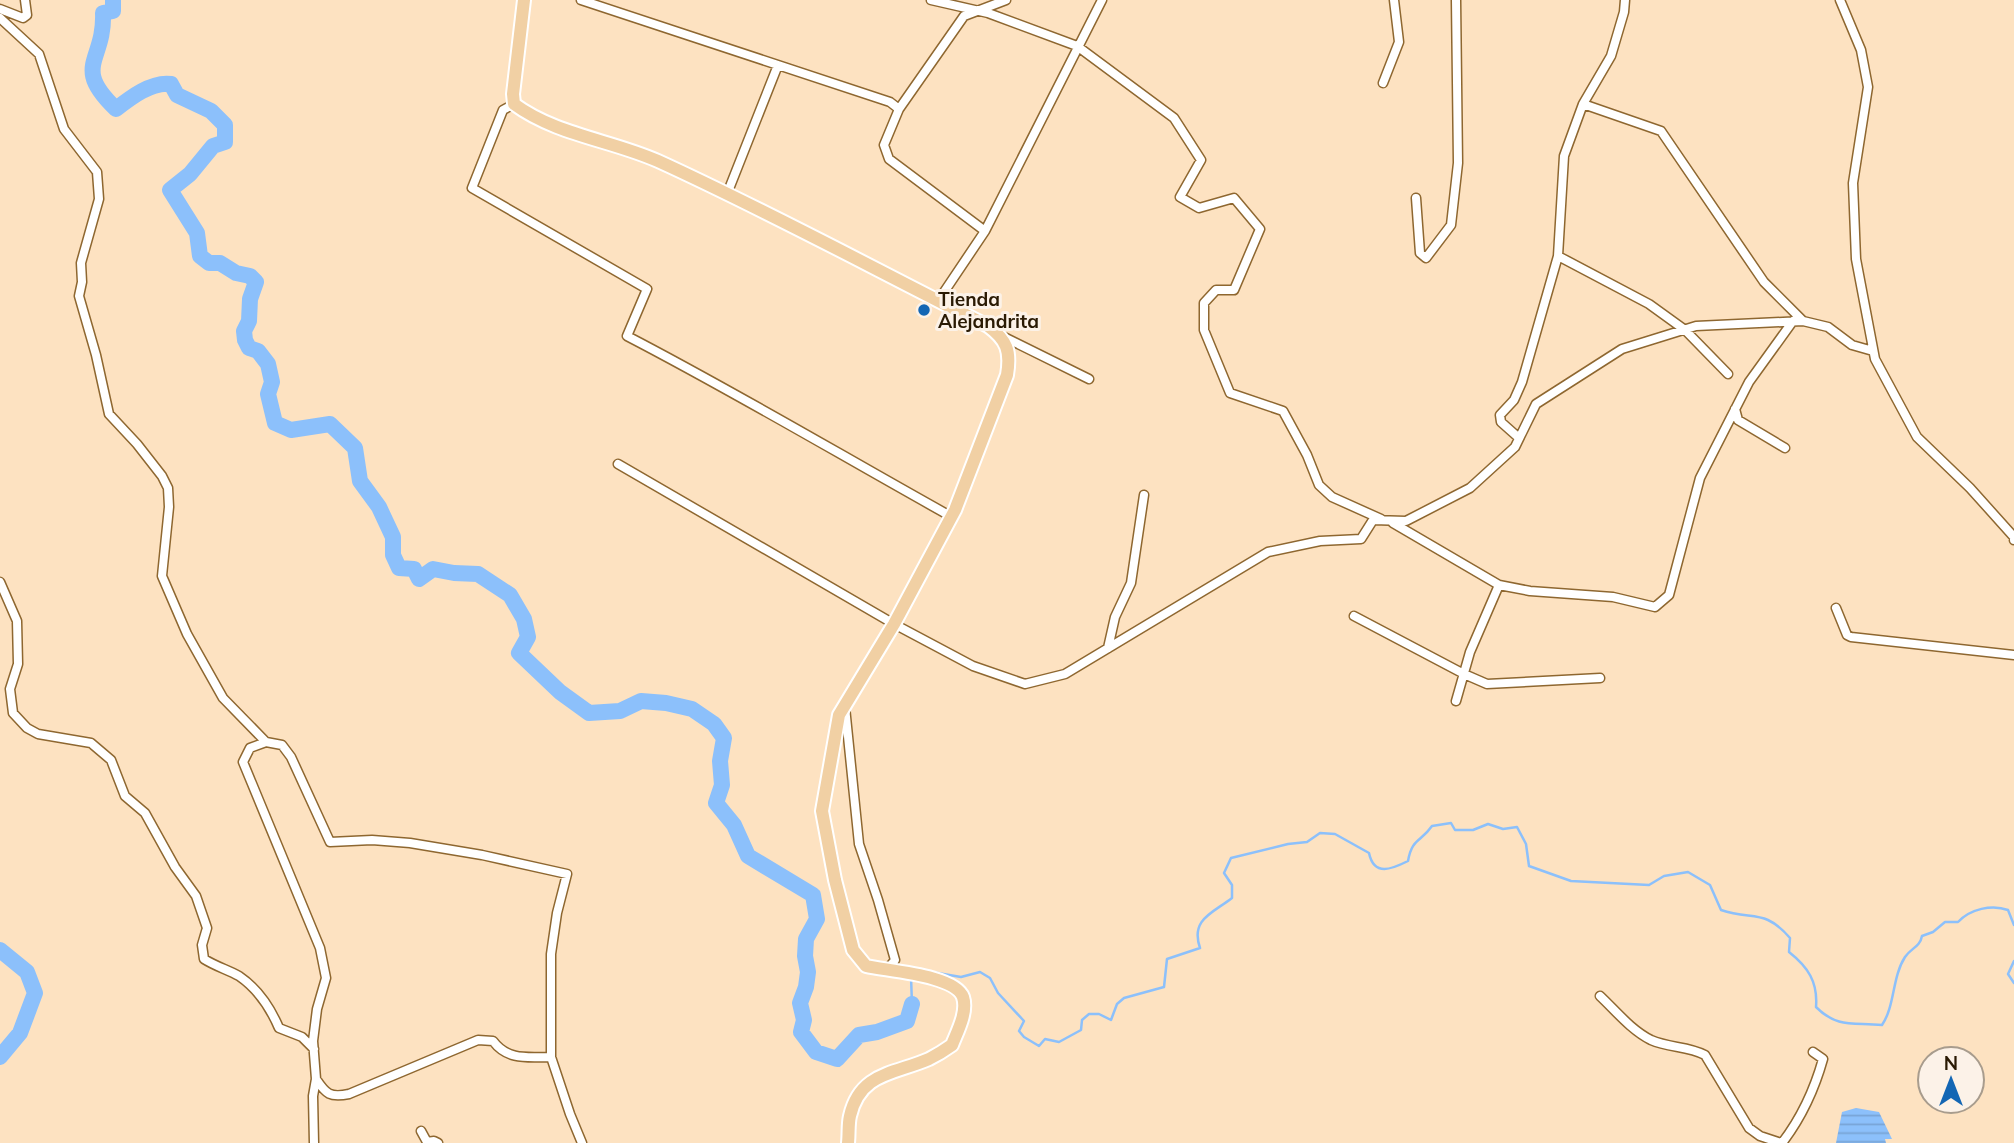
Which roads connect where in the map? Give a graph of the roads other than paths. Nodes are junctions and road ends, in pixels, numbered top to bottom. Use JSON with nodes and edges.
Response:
{"nodes":[{"id":1,"x":25,"y":0,"type":"edge"},
{"id":2,"x":524,"y":0,"type":"edge"},
{"id":3,"x":581,"y":0,"type":"edge"},
{"id":4,"x":931,"y":0,"type":"edge"},
{"id":5,"x":1006,"y":0,"type":"edge"},
{"id":6,"x":1102,"y":0,"type":"edge"},
{"id":7,"x":1394,"y":0,"type":"edge"},
{"id":8,"x":1456,"y":0,"type":"edge"},
{"id":9,"x":1625,"y":0,"type":"edge"},
{"id":10,"x":1840,"y":0,"type":"edge"},
{"id":11,"x":0,"y":9,"type":"edge"},
{"id":12,"x":975,"y":11,"type":"junction"},
{"id":13,"x":0,"y":18,"type":"edge"},
{"id":14,"x":1077,"y":46,"type":"junction"},
{"id":15,"x":778,"y":65,"type":"junction"},
{"id":16,"x":1383,"y":83,"type":"dead end"},
{"id":17,"x":514,"y":104,"type":"junction"},
{"id":18,"x":1583,"y":104,"type":"junction"},
{"id":19,"x":899,"y":109,"type":"junction"},
{"id":20,"x":727,"y":194,"type":"junction"},
{"id":21,"x":1416,"y":198,"type":"dead end"},
{"id":22,"x":985,"y":231,"type":"junction"},
{"id":23,"x":1558,"y":256,"type":"junction"},
{"id":24,"x":937,"y":301,"type":"junction"},
{"id":25,"x":1793,"y":321,"type":"junction"},
{"id":26,"x":1803,"y":321,"type":"junction"},
{"id":27,"x":1685,"y":330,"type":"junction"},
{"id":28,"x":1002,"y":336,"type":"junction"},
{"id":29,"x":1873,"y":351,"type":"junction"},
{"id":30,"x":1728,"y":374,"type":"dead end"},
{"id":31,"x":1089,"y":379,"type":"dead end"},
{"id":32,"x":1735,"y":409,"type":"junction"},
{"id":33,"x":1519,"y":438,"type":"junction"},
{"id":34,"x":1785,"y":448,"type":"dead end"},
{"id":35,"x":618,"y":464,"type":"dead end"},
{"id":36,"x":1144,"y":495,"type":"dead end"},
{"id":37,"x":952,"y":517,"type":"junction"},
{"id":38,"x":1387,"y":521,"type":"junction"},
{"id":39,"x":2014,"y":540,"type":"edge"},
{"id":40,"x":0,"y":582,"type":"edge"},
{"id":41,"x":1499,"y":585,"type":"junction"},
{"id":42,"x":1836,"y":608,"type":"dead end"},
{"id":43,"x":1354,"y":616,"type":"dead end"},
{"id":44,"x":894,"y":624,"type":"junction"},
{"id":45,"x":1108,"y":648,"type":"junction"},
{"id":46,"x":2014,"y":654,"type":"edge"},
{"id":47,"x":1464,"y":674,"type":"junction"},
{"id":48,"x":1600,"y":678,"type":"dead end"},
{"id":49,"x":1456,"y":701,"type":"dead end"},
{"id":50,"x":845,"y":705,"type":"junction"},
{"id":51,"x":266,"y":742,"type":"junction"},
{"id":52,"x":892,"y":972,"type":"junction"},
{"id":53,"x":1600,"y":996,"type":"dead end"},
{"id":54,"x":314,"y":1049,"type":"junction"},
{"id":55,"x":1813,"y":1052,"type":"dead end"},
{"id":56,"x":551,"y":1057,"type":"junction"},
{"id":57,"x":316,"y":1079,"type":"junction"},
{"id":58,"x":421,"y":1131,"type":"dead end"},
{"id":59,"x":314,"y":1143,"type":"edge"},
{"id":60,"x":438,"y":1143,"type":"edge"},
{"id":61,"x":582,"y":1143,"type":"edge"},
{"id":62,"x":848,"y":1143,"type":"edge"},
{"id":63,"x":1781,"y":1143,"type":"edge"}],
"edges":[{"from":1,"to":11,"type":"street"},
{"from":2,"to":17,"type":"main road"},
{"from":3,"to":15,"type":"street"},
{"from":4,"to":12,"type":"street"},
{"from":5,"to":12,"type":"street"},
{"from":6,"to":14,"type":"street"},
{"from":7,"to":16,"type":"street"},
{"from":8,"to":21,"type":"street"},
{"from":9,"to":18,"type":"street"},
{"from":10,"to":29,"type":"street"},
{"from":12,"to":14,"type":"street"},
{"from":12,"to":19,"type":"street"},
{"from":13,"to":51,"type":"street"},
{"from":14,"to":22,"type":"street"},
{"from":14,"to":38,"type":"street"},
{"from":15,"to":19,"type":"street"},
{"from":15,"to":20,"type":"street"},
{"from":17,"to":20,"type":"main road"},
{"from":17,"to":37,"type":"street"},
{"from":18,"to":23,"type":"street"},
{"from":18,"to":26,"type":"street"},
{"from":19,"to":22,"type":"street"},
{"from":20,"to":24,"type":"main road"},
{"from":22,"to":24,"type":"street"},
{"from":23,"to":27,"type":"street"},
{"from":23,"to":33,"type":"street"},
{"from":24,"to":28,"type":"main road"},
{"from":25,"to":26,"type":"street"},
{"from":25,"to":27,"type":"street"},
{"from":25,"to":32,"type":"street"},
{"from":26,"to":29,"type":"street"},
{"from":27,"to":30,"type":"street"},
{"from":27,"to":33,"type":"street"},
{"from":28,"to":31,"type":"street"},
{"from":28,"to":37,"type":"main road"},
{"from":29,"to":39,"type":"street"},
{"from":32,"to":34,"type":"street"},
{"from":32,"to":41,"type":"street"},
{"from":33,"to":38,"type":"street"},
{"from":35,"to":44,"type":"street"},
{"from":36,"to":45,"type":"street"},
{"from":37,"to":44,"type":"main road"},
{"from":38,"to":41,"type":"street"},
{"from":38,"to":45,"type":"street"},
{"from":40,"to":54,"type":"street"},
{"from":41,"to":47,"type":"street"},
{"from":42,"to":46,"type":"street"},
{"from":43,"to":47,"type":"street"},
{"from":44,"to":45,"type":"street"},
{"from":44,"to":50,"type":"main road"},
{"from":47,"to":48,"type":"street"},
{"from":47,"to":49,"type":"street"},
{"from":50,"to":52,"type":"street"},
{"from":50,"to":52,"type":"main road"},
{"from":51,"to":54,"type":"street"},
{"from":51,"to":56,"type":"street"},
{"from":52,"to":62,"type":"main road"},
{"from":53,"to":63,"type":"street"},
{"from":54,"to":57,"type":"street"},
{"from":55,"to":63,"type":"street"},
{"from":56,"to":57,"type":"street"},
{"from":56,"to":61,"type":"street"},
{"from":57,"to":59,"type":"street"},
{"from":58,"to":60,"type":"street"}]}
